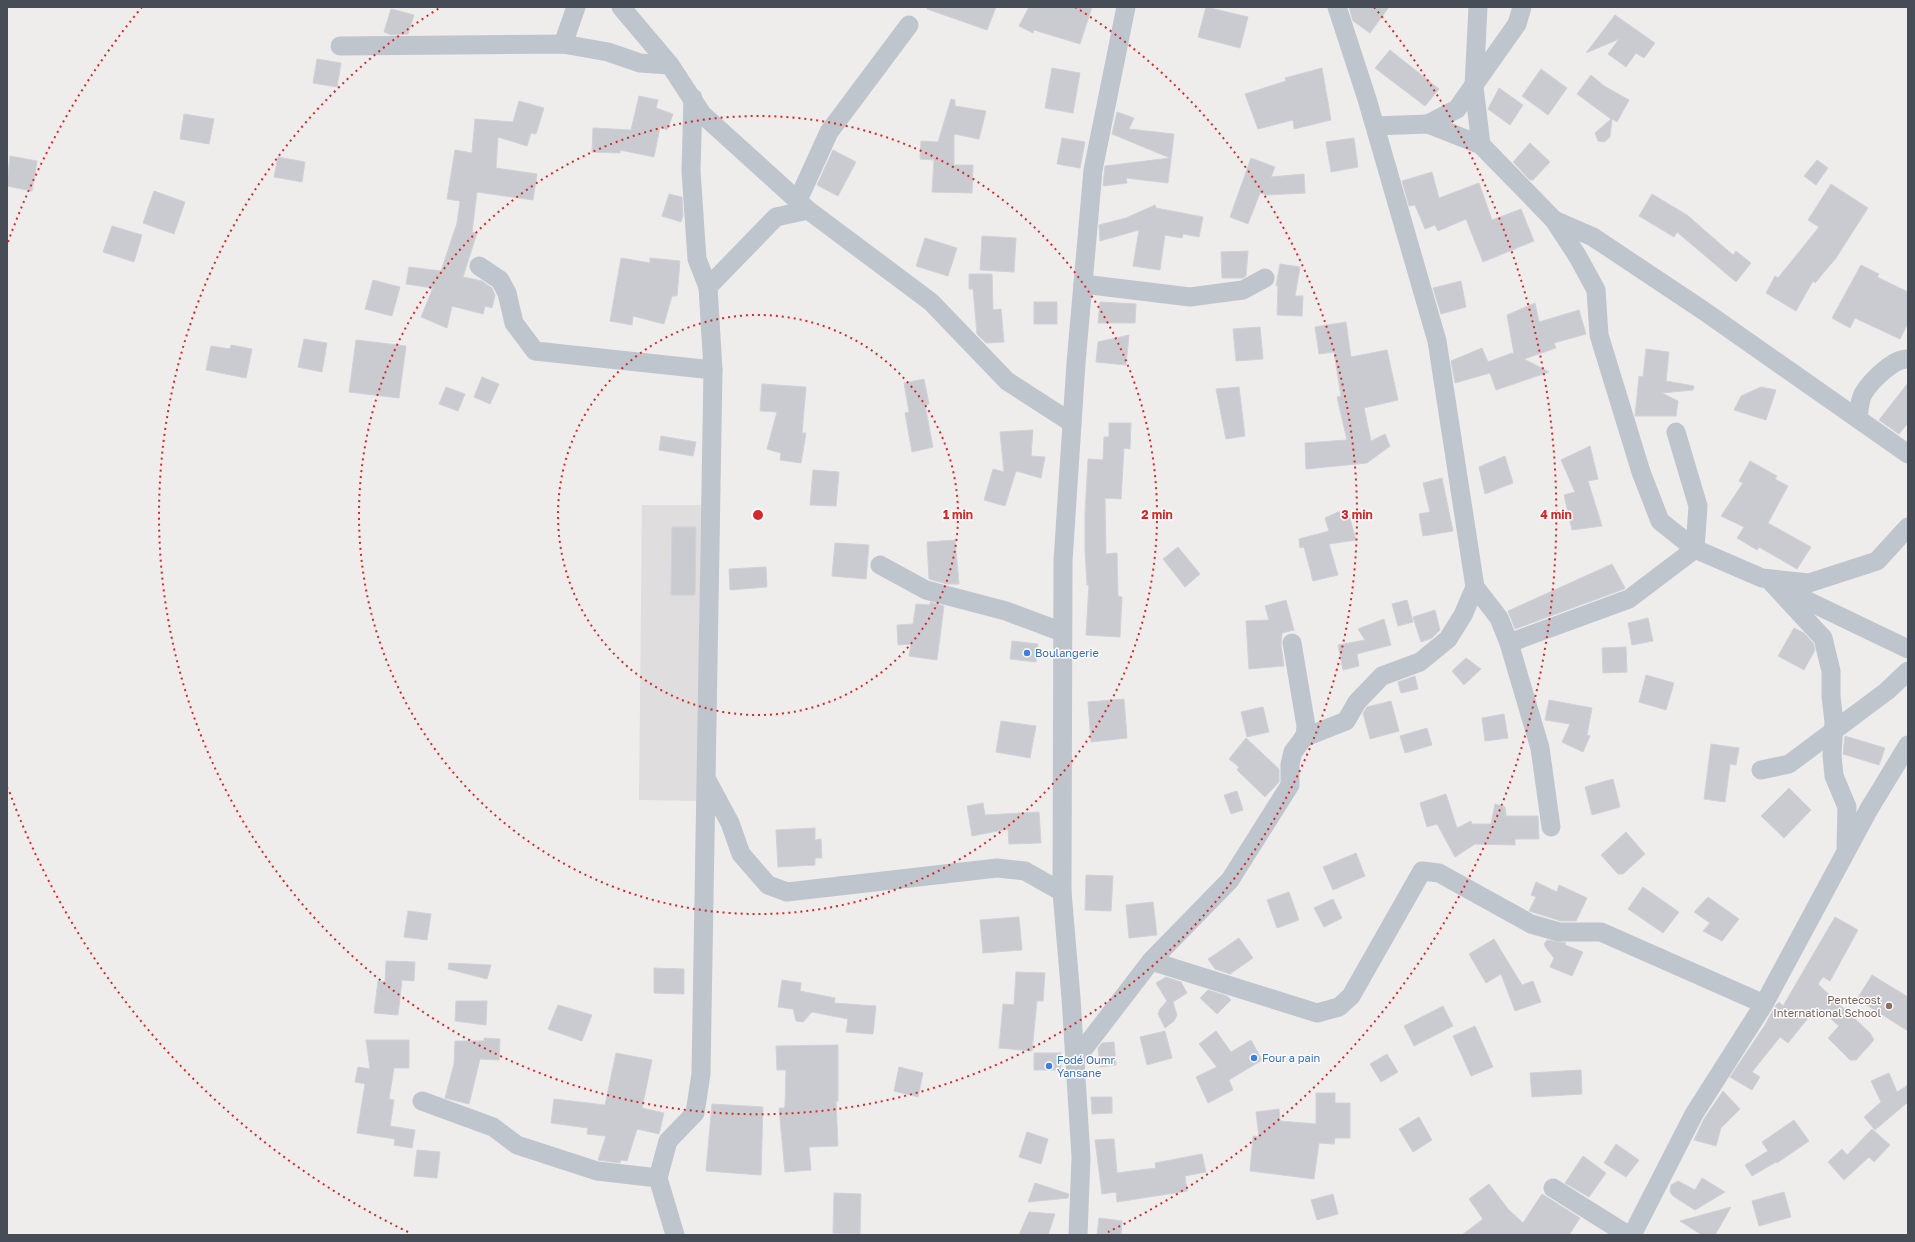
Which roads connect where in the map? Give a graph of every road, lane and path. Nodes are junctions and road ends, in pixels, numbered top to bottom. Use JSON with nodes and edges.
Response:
{"nodes":[{"id":1,"x":576,"y":7,"type":"edge"},
{"id":2,"x":621,"y":7,"type":"edge"},
{"id":3,"x":1126,"y":7,"type":"edge"},
{"id":4,"x":1336,"y":7,"type":"edge"},
{"id":5,"x":1478,"y":7,"type":"edge"},
{"id":6,"x":1522,"y":7,"type":"edge"},
{"id":7,"x":909,"y":25,"type":"dead end"},
{"id":8,"x":563,"y":44,"type":"junction"},
{"id":9,"x":340,"y":46,"type":"dead end"},
{"id":10,"x":670,"y":65,"type":"junction"},
{"id":11,"x":1474,"y":87,"type":"junction"},
{"id":12,"x":693,"y":98,"type":"junction"},
{"id":13,"x":1428,"y":124,"type":"junction"},
{"id":14,"x":1375,"y":126,"type":"junction"},
{"id":15,"x":1481,"y":145,"type":"junction"},
{"id":16,"x":803,"y":205,"type":"junction"},
{"id":17,"x":1554,"y":220,"type":"junction"},
{"id":18,"x":479,"y":266,"type":"dead end"},
{"id":19,"x":1265,"y":278,"type":"dead end"},
{"id":20,"x":1083,"y":284,"type":"junction"},
{"id":21,"x":708,"y":288,"type":"junction"},
{"id":22,"x":1908,"y":360,"type":"edge"},
{"id":23,"x":713,"y":370,"type":"junction"},
{"id":24,"x":1858,"y":419,"type":"junction"},
{"id":25,"x":1072,"y":423,"type":"junction"},
{"id":26,"x":1676,"y":432,"type":"dead end"},
{"id":27,"x":1908,"y":454,"type":"edge"},
{"id":28,"x":1908,"y":528,"type":"edge"},
{"id":29,"x":1695,"y":549,"type":"junction"},
{"id":30,"x":880,"y":565,"type":"dead end"},
{"id":31,"x":1767,"y":581,"type":"junction"},
{"id":32,"x":1475,"y":587,"type":"junction"},
{"id":33,"x":1062,"y":632,"type":"junction"},
{"id":34,"x":1292,"y":643,"type":"dead end"},
{"id":35,"x":1509,"y":643,"type":"junction"},
{"id":36,"x":1908,"y":649,"type":"edge"},
{"id":37,"x":1908,"y":671,"type":"edge"},
{"id":38,"x":1833,"y":732,"type":"junction"},
{"id":39,"x":1303,"y":738,"type":"junction"},
{"id":40,"x":1908,"y":745,"type":"edge"},
{"id":41,"x":1761,"y":770,"type":"dead end"},
{"id":42,"x":707,"y":782,"type":"junction"},
{"id":43,"x":1551,"y":827,"type":"dead end"},
{"id":44,"x":1846,"y":851,"type":"junction"},
{"id":45,"x":1062,"y":892,"type":"junction"},
{"id":46,"x":1151,"y":961,"type":"junction"},
{"id":47,"x":1764,"y":1004,"type":"junction"},
{"id":48,"x":1075,"y":1060,"type":"junction"},
{"id":49,"x":422,"y":1101,"type":"dead end"},
{"id":50,"x":658,"y":1178,"type":"junction"},
{"id":51,"x":1553,"y":1188,"type":"dead end"},
{"id":52,"x":1634,"y":1234,"type":"edge"},
{"id":53,"x":675,"y":1235,"type":"edge"},
{"id":54,"x":1078,"y":1235,"type":"edge"}],
"edges":[{"from":1,"to":8,"type":"street"},
{"from":2,"to":10,"type":"street"},
{"from":3,"to":20,"type":"street"},
{"from":4,"to":14,"type":"street"},
{"from":5,"to":11,"type":"street"},
{"from":6,"to":11,"type":"street"},
{"from":7,"to":16,"type":"street"},
{"from":8,"to":9,"type":"street"},
{"from":8,"to":10,"type":"street"},
{"from":10,"to":12,"type":"street"},
{"from":11,"to":13,"type":"street"},
{"from":11,"to":15,"type":"street"},
{"from":12,"to":16,"type":"street"},
{"from":12,"to":21,"type":"street"},
{"from":13,"to":14,"type":"street"},
{"from":13,"to":15,"type":"street"},
{"from":14,"to":32,"type":"street"},
{"from":15,"to":17,"type":"street"},
{"from":16,"to":21,"type":"street"},
{"from":16,"to":25,"type":"street"},
{"from":17,"to":24,"type":"street"},
{"from":17,"to":29,"type":"street"},
{"from":18,"to":23,"type":"street"},
{"from":19,"to":20,"type":"street"},
{"from":20,"to":25,"type":"street"},
{"from":21,"to":23,"type":"street"},
{"from":22,"to":24,"type":"street"},
{"from":23,"to":42,"type":"street"},
{"from":24,"to":27,"type":"street"},
{"from":25,"to":33,"type":"street"},
{"from":26,"to":29,"type":"street"},
{"from":28,"to":31,"type":"street"},
{"from":29,"to":31,"type":"street"},
{"from":29,"to":35,"type":"street"},
{"from":30,"to":33,"type":"street"},
{"from":31,"to":36,"type":"street"},
{"from":31,"to":38,"type":"street"},
{"from":32,"to":35,"type":"street"},
{"from":32,"to":39,"type":"street"},
{"from":33,"to":45,"type":"street"},
{"from":34,"to":39,"type":"street"},
{"from":35,"to":43,"type":"street"},
{"from":37,"to":38,"type":"street"},
{"from":38,"to":41,"type":"street"},
{"from":38,"to":44,"type":"street"},
{"from":39,"to":46,"type":"street"},
{"from":40,"to":44,"type":"street"},
{"from":42,"to":45,"type":"street"},
{"from":42,"to":50,"type":"street"},
{"from":44,"to":47,"type":"street"},
{"from":45,"to":48,"type":"street"},
{"from":46,"to":47,"type":"street"},
{"from":46,"to":48,"type":"street"},
{"from":47,"to":52,"type":"street"},
{"from":48,"to":54,"type":"street"},
{"from":49,"to":50,"type":"street"},
{"from":50,"to":53,"type":"street"},
{"from":51,"to":52,"type":"street"}]}
